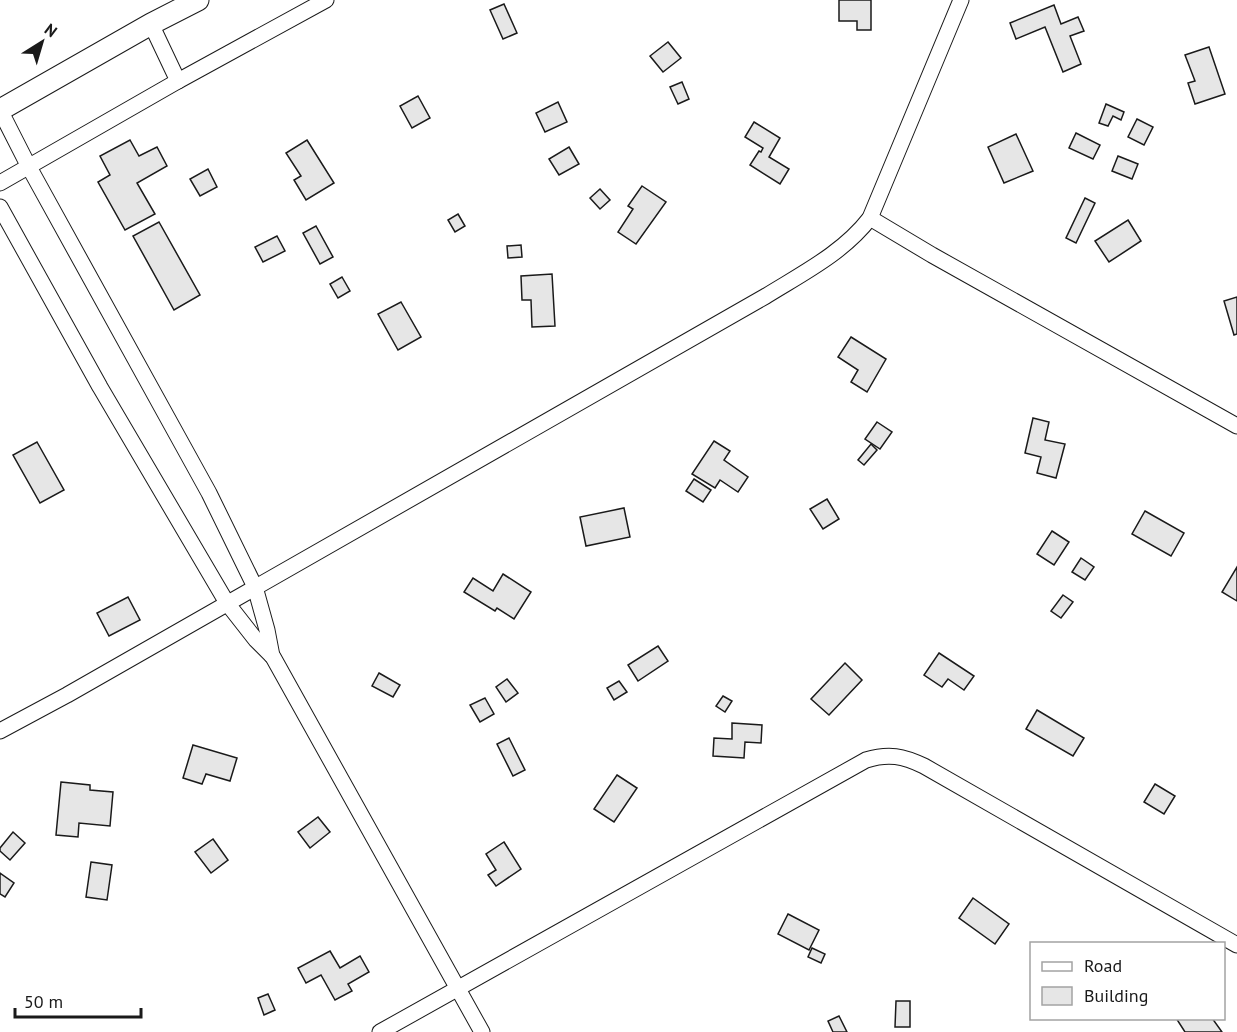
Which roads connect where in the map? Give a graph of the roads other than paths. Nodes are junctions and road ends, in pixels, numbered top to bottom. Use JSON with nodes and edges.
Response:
{"nodes":[{"id":1,"x":198,"y":0,"type":"edge"},
{"id":2,"x":326,"y":0,"type":"edge"},
{"id":3,"x":961,"y":0,"type":"edge"},
{"id":4,"x":151,"y":24,"type":"junction"},
{"id":5,"x":178,"y":81,"type":"junction"},
{"id":6,"x":0,"y":110,"type":"edge"},
{"id":7,"x":29,"y":167,"type":"junction"},
{"id":8,"x":0,"y":183,"type":"edge"},
{"id":9,"x":0,"y":207,"type":"edge"},
{"id":10,"x":870,"y":218,"type":"junction"},
{"id":11,"x":1237,"y":426,"type":"edge"},
{"id":12,"x":255,"y":587,"type":"junction"},
{"id":13,"x":227,"y":603,"type":"junction"},
{"id":14,"x":273,"y":657,"type":"junction"},
{"id":15,"x":0,"y":732,"type":"edge"},
{"id":16,"x":1237,"y":945,"type":"edge"},
{"id":17,"x":458,"y":988,"type":"junction"},
{"id":18,"x":380,"y":1032,"type":"edge"},
{"id":19,"x":482,"y":1032,"type":"edge"}],
"edges":[{"from":1,"to":4,"type":"main road"},
{"from":2,"to":5,"type":"street"},
{"from":3,"to":10,"type":"street"},
{"from":4,"to":5,"type":"street"},
{"from":4,"to":6,"type":"main road"},
{"from":5,"to":7,"type":"street"},
{"from":6,"to":7,"type":"street"},
{"from":7,"to":8,"type":"street"},
{"from":7,"to":12,"type":"street"},
{"from":9,"to":13,"type":"street"},
{"from":10,"to":11,"type":"street"},
{"from":10,"to":12,"type":"street"},
{"from":12,"to":13,"type":"street"},
{"from":12,"to":14,"type":"street"},
{"from":13,"to":14,"type":"street"},
{"from":13,"to":15,"type":"street"},
{"from":14,"to":17,"type":"street"},
{"from":16,"to":17,"type":"street"},
{"from":17,"to":18,"type":"street"},
{"from":17,"to":19,"type":"street"}]}
